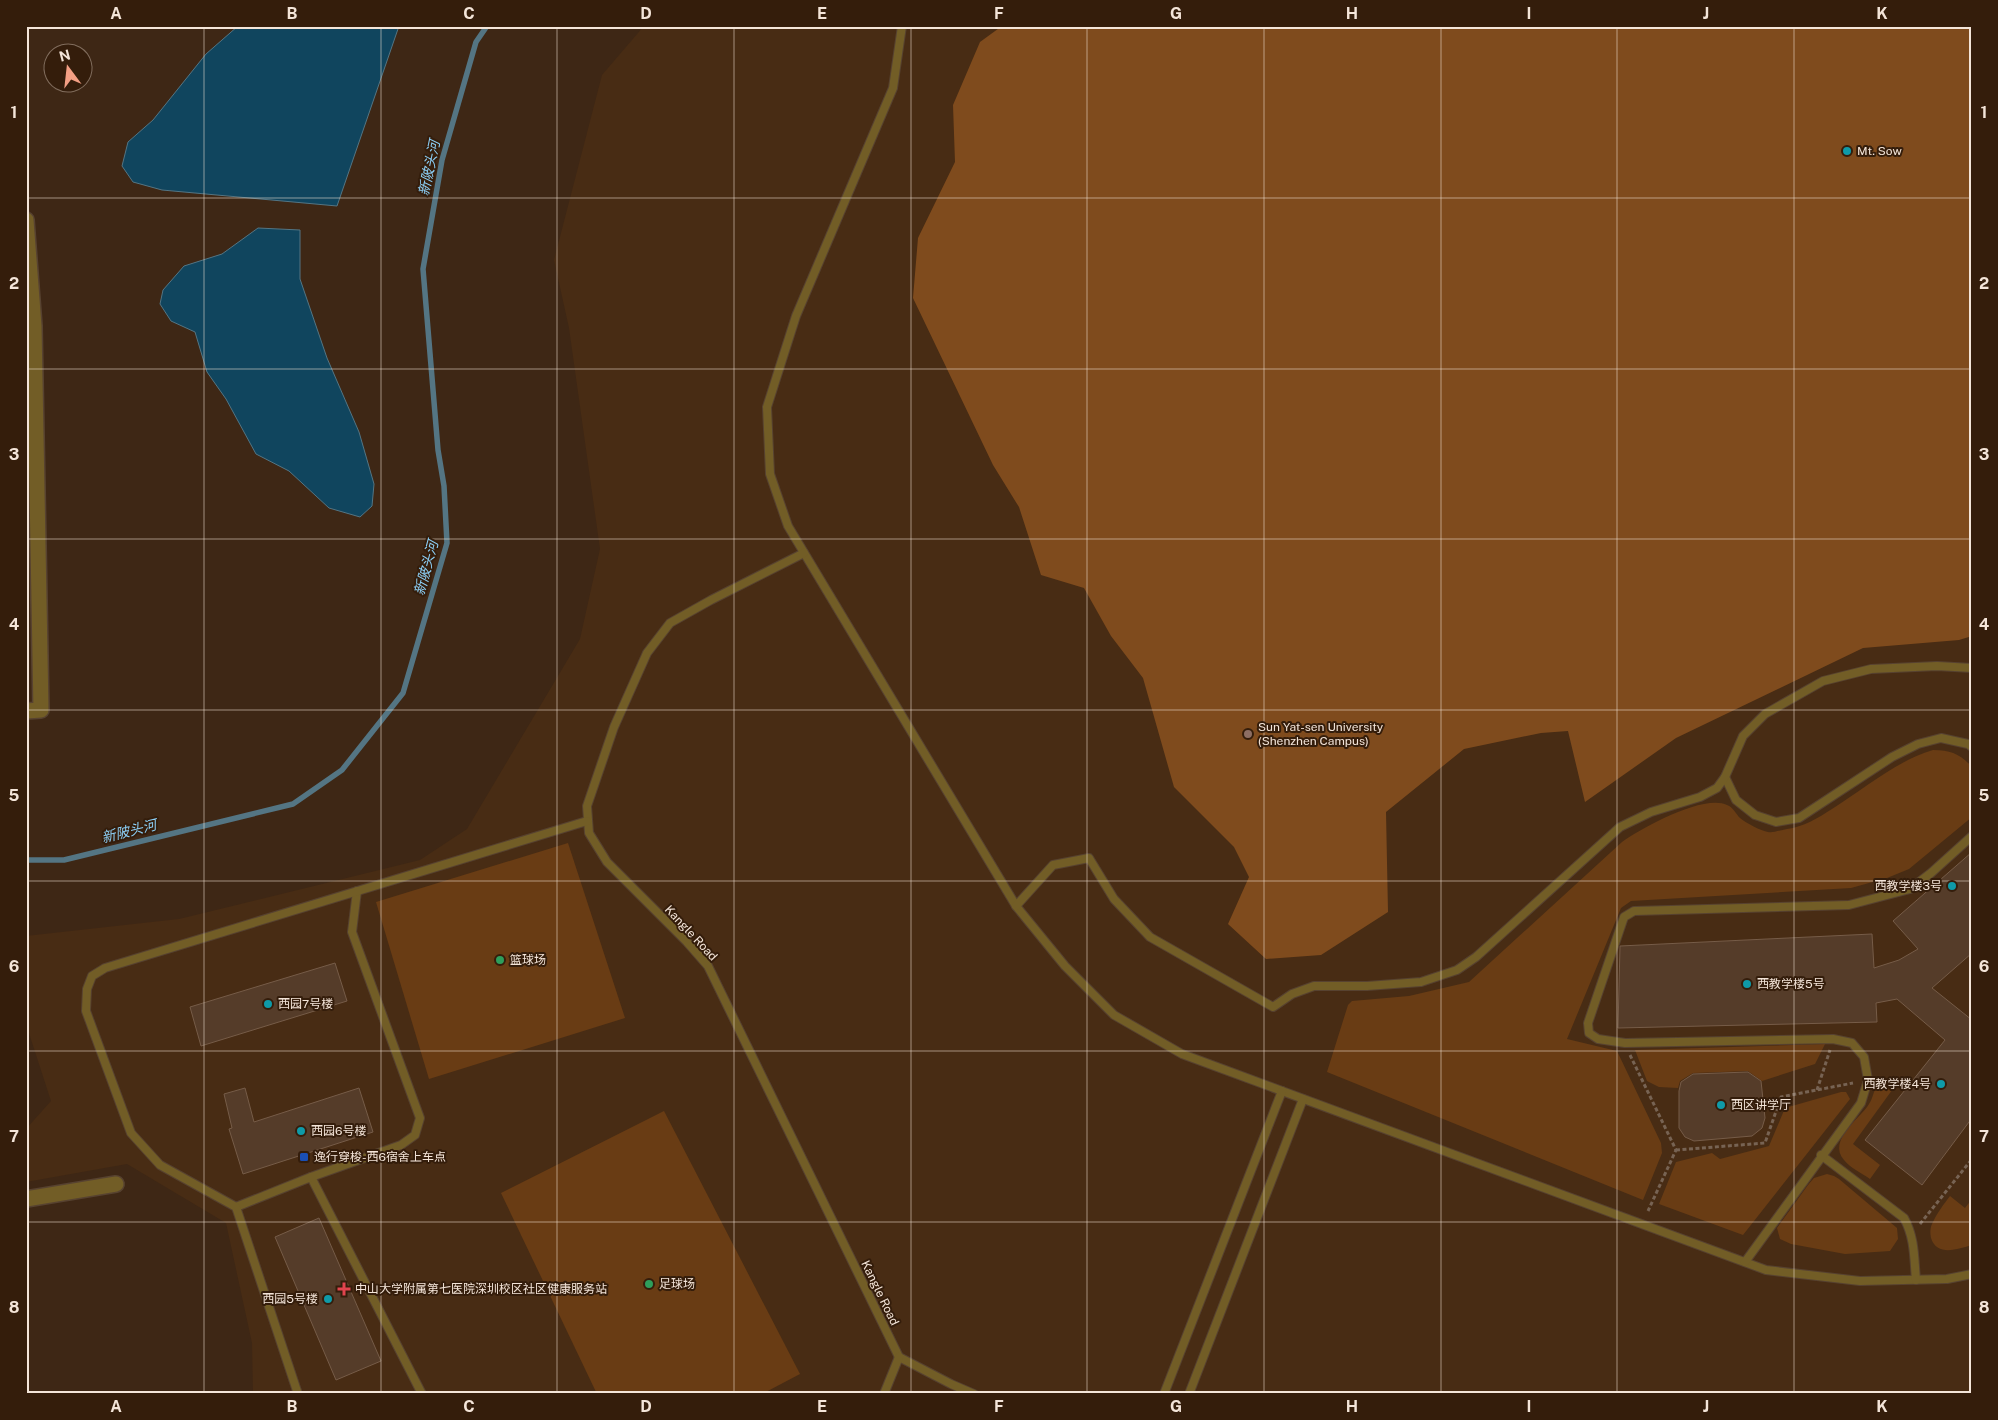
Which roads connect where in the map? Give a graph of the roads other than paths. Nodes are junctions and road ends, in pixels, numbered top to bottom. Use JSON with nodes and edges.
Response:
{"nodes":[{"id":1,"x":902,"y":26,"type":"edge"},
{"id":2,"x":26,"y":221,"type":"edge"},
{"id":3,"x":804,"y":553,"type":"junction"},
{"id":4,"x":1972,"y":668,"type":"edge"},
{"id":5,"x":26,"y":711,"type":"edge"},
{"id":6,"x":1972,"y":747,"type":"edge"},
{"id":7,"x":1726,"y":777,"type":"junction"},
{"id":8,"x":587,"y":821,"type":"junction"},
{"id":9,"x":1972,"y":836,"type":"edge"},
{"id":10,"x":357,"y":891,"type":"junction"},
{"id":11,"x":1016,"y":906,"type":"junction"},
{"id":12,"x":1282,"y":1092,"type":"junction"},
{"id":13,"x":1303,"y":1099,"type":"junction"},
{"id":14,"x":1821,"y":1155,"type":"junction"},
{"id":15,"x":311,"y":1177,"type":"junction"},
{"id":16,"x":116,"y":1184,"type":"dead end"},
{"id":17,"x":26,"y":1199,"type":"edge"},
{"id":18,"x":236,"y":1207,"type":"junction"},
{"id":19,"x":1745,"y":1262,"type":"junction"},
{"id":20,"x":1972,"y":1274,"type":"edge"},
{"id":21,"x":1916,"y":1280,"type":"junction"},
{"id":22,"x":899,"y":1357,"type":"junction"},
{"id":23,"x":298,"y":1394,"type":"edge"},
{"id":24,"x":422,"y":1394,"type":"edge"},
{"id":25,"x":884,"y":1394,"type":"edge"},
{"id":26,"x":974,"y":1394,"type":"edge"},
{"id":27,"x":1164,"y":1394,"type":"edge"},
{"id":28,"x":1189,"y":1394,"type":"edge"}],
"edges":[{"from":1,"to":3,"type":"lane"},
{"from":2,"to":5,"type":"street"},
{"from":3,"to":8,"type":"lane","name":"Kangle Road"},
{"from":3,"to":11,"type":"lane"},
{"from":4,"to":7,"type":"lane"},
{"from":6,"to":7,"type":"lane"},
{"from":7,"to":11,"type":"lane"},
{"from":8,"to":10,"type":"lane"},
{"from":8,"to":22,"type":"lane","name":"Kangle Road"},
{"from":9,"to":14,"type":"lane"},
{"from":10,"to":15,"type":"lane"},
{"from":10,"to":18,"type":"lane"},
{"from":11,"to":12,"type":"lane"},
{"from":12,"to":13,"type":"lane"},
{"from":12,"to":27,"type":"lane"},
{"from":13,"to":19,"type":"lane"},
{"from":13,"to":28,"type":"lane"},
{"from":14,"to":19,"type":"lane"},
{"from":14,"to":21,"type":"lane"},
{"from":15,"to":18,"type":"lane"},
{"from":15,"to":24,"type":"lane"},
{"from":16,"to":17,"type":"street"},
{"from":18,"to":23,"type":"lane"},
{"from":19,"to":21,"type":"lane"},
{"from":20,"to":21,"type":"lane"},
{"from":22,"to":25,"type":"lane"},
{"from":22,"to":26,"type":"lane"}]}
